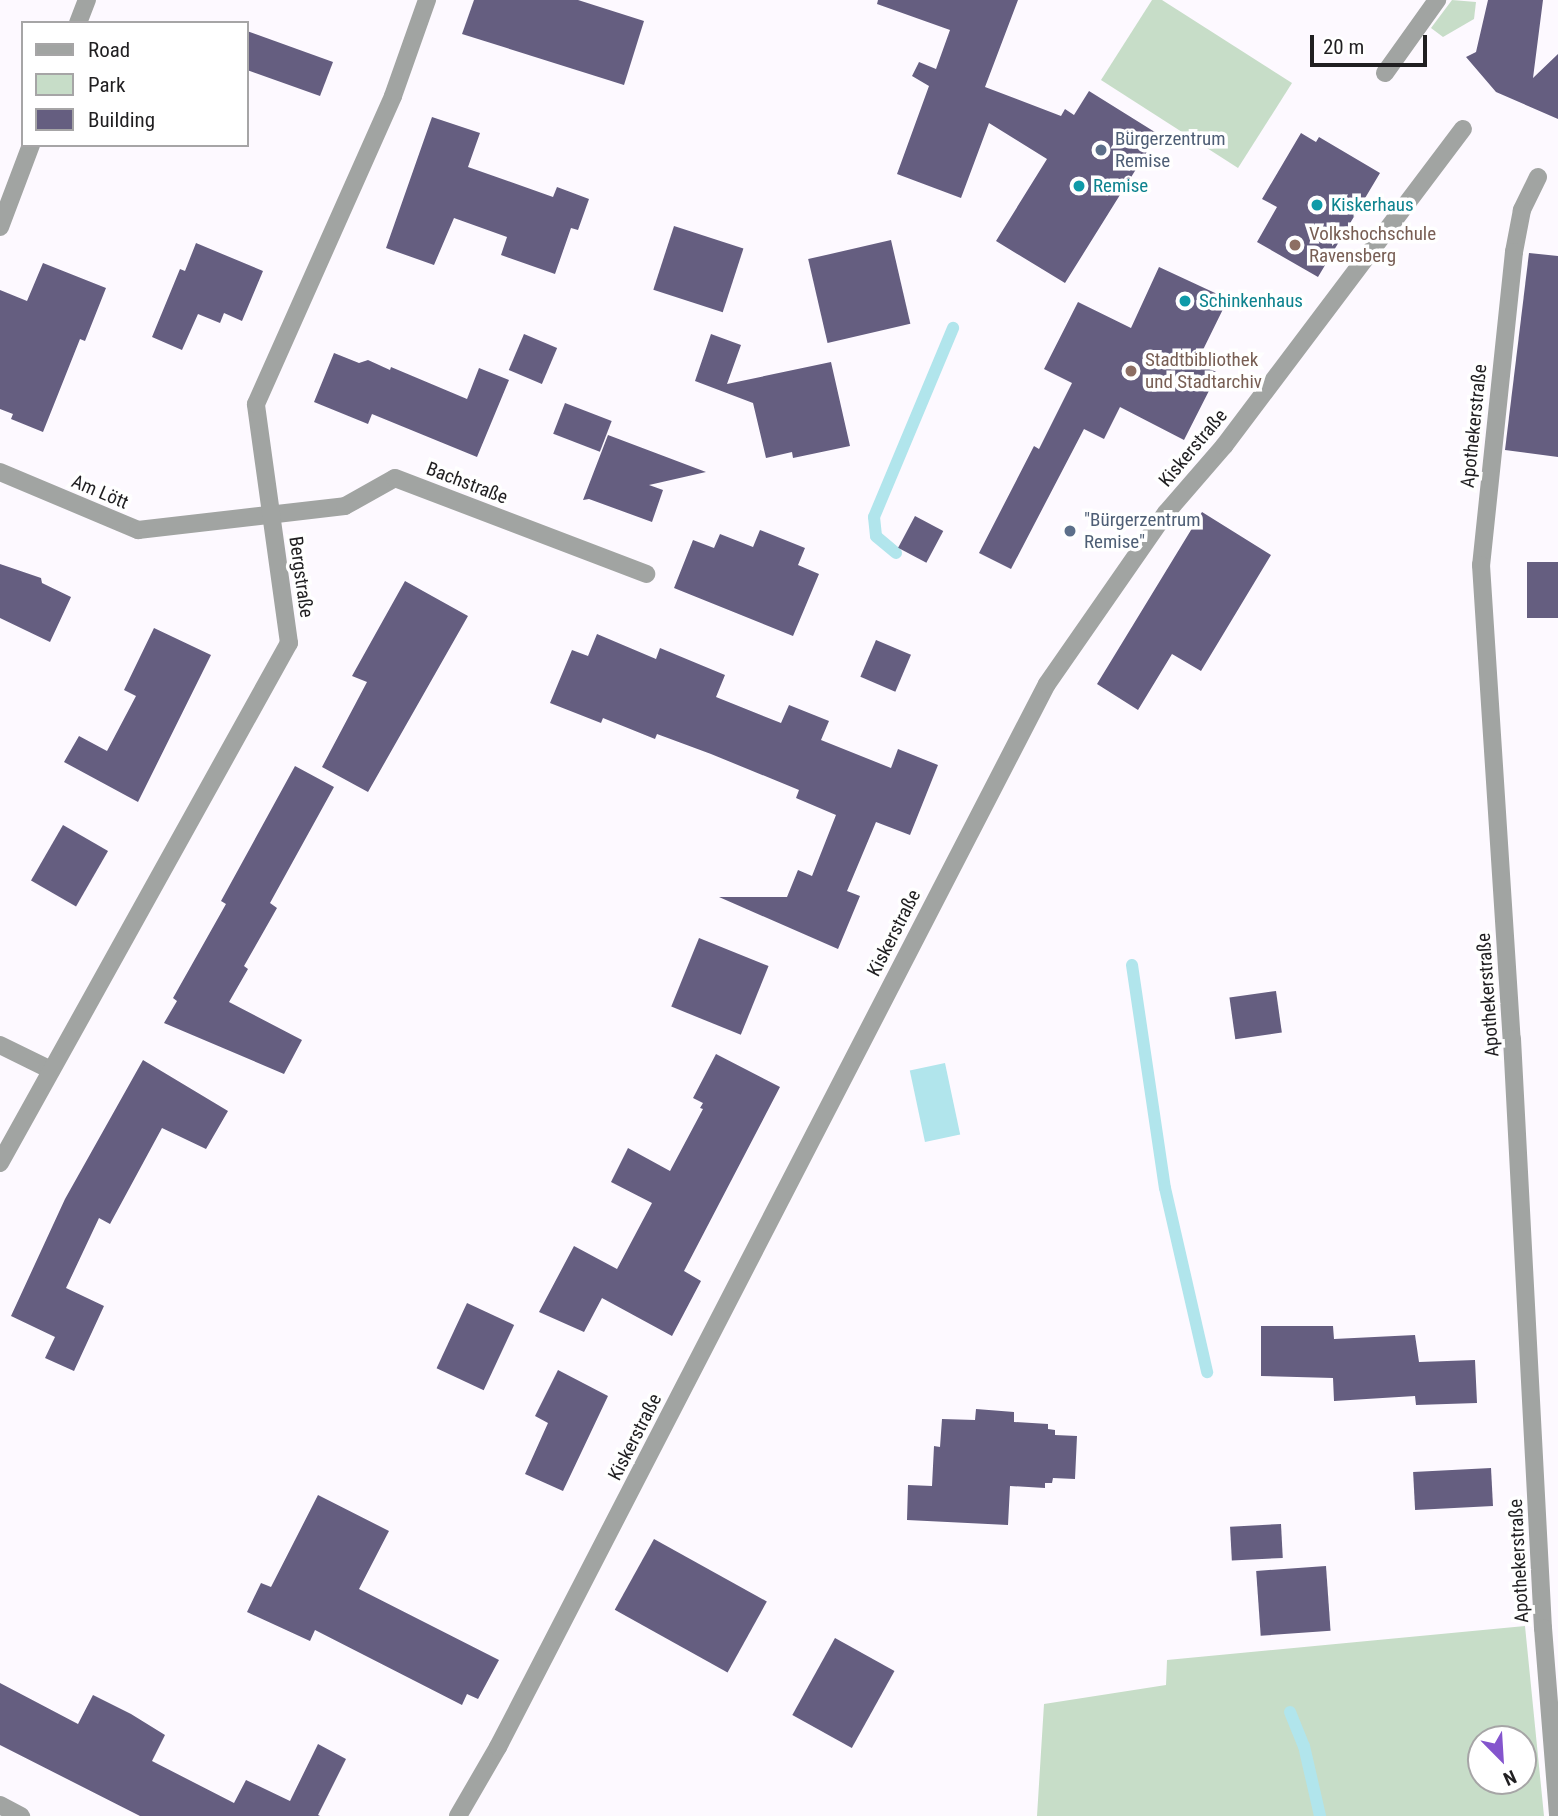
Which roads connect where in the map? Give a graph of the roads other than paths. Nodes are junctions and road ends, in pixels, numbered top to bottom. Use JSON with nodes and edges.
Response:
{"nodes":[{"id":1,"x":87,"y":0,"type":"edge"},
{"id":2,"x":427,"y":0,"type":"edge"},
{"id":3,"x":1437,"y":0,"type":"edge"},
{"id":4,"x":79,"y":21,"type":"edge"},
{"id":5,"x":1385,"y":72,"type":"dead end"},
{"id":6,"x":1463,"y":128,"type":"dead end"},
{"id":7,"x":30,"y":147,"type":"edge"},
{"id":8,"x":1538,"y":177,"type":"dead end"},
{"id":9,"x":0,"y":227,"type":"edge"},
{"id":10,"x":0,"y":472,"type":"edge"},
{"id":11,"x":272,"y":516,"type":"junction"},
{"id":12,"x":646,"y":574,"type":"dead end"},
{"id":13,"x":0,"y":1045,"type":"edge"},
{"id":14,"x":51,"y":1070,"type":"junction"},
{"id":15,"x":0,"y":1163,"type":"edge"},
{"id":16,"x":0,"y":1805,"type":"edge"},
{"id":17,"x":21,"y":1816,"type":"edge"},
{"id":18,"x":458,"y":1816,"type":"edge"},
{"id":19,"x":1558,"y":1816,"type":"edge"}],
"edges":[{"from":1,"to":4,"type":"street"},
{"from":2,"to":11,"type":"street","name":"Bergstraße"},
{"from":3,"to":5,"type":"street"},
{"from":6,"to":18,"type":"street","name":"Kiskerstraße"},
{"from":7,"to":9,"type":"street"},
{"from":8,"to":19,"type":"street","name":"Apothekerstraße"},
{"from":10,"to":11,"type":"street","name":"Am Lött"},
{"from":11,"to":12,"type":"street","name":"Bachstraße"},
{"from":11,"to":14,"type":"street","name":"Bergstraße"},
{"from":13,"to":14,"type":"street"},
{"from":14,"to":15,"type":"street","name":"Bergstraße"},
{"from":16,"to":17,"type":"street"}]}
